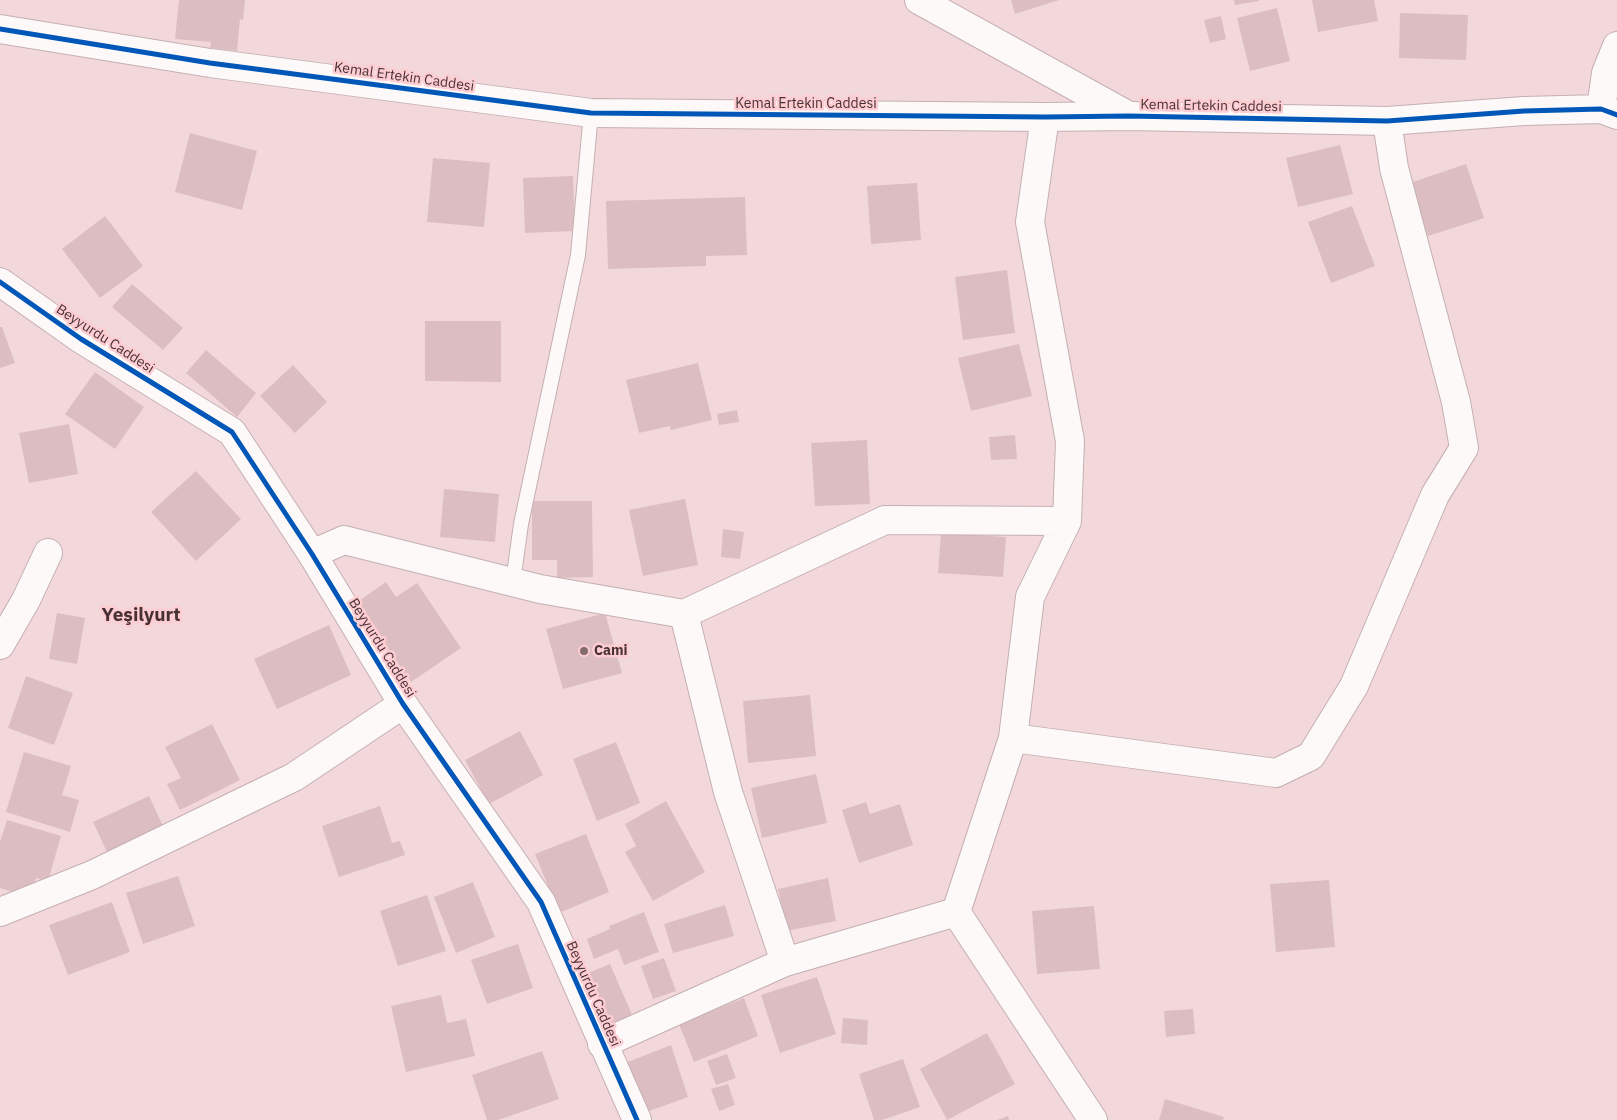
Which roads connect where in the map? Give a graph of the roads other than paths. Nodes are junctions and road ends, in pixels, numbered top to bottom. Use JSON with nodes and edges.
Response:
{"nodes":[{"id":1,"x":919,"y":0,"type":"edge"},
{"id":2,"x":0,"y":28,"type":"edge"},
{"id":3,"x":1617,"y":46,"type":"edge"},
{"id":4,"x":1609,"y":112,"type":"edge"},
{"id":5,"x":591,"y":113,"type":"junction"},
{"id":6,"x":1129,"y":116,"type":"junction"},
{"id":7,"x":1045,"y":117,"type":"junction"},
{"id":8,"x":1387,"y":121,"type":"junction"},
{"id":9,"x":0,"y":282,"type":"edge"},
{"id":10,"x":1067,"y":521,"type":"junction"},
{"id":11,"x":48,"y":553,"type":"dead end"},
{"id":12,"x":312,"y":554,"type":"junction"},
{"id":13,"x":512,"y":582,"type":"junction"},
{"id":14,"x":684,"y":614,"type":"junction"},
{"id":15,"x":0,"y":645,"type":"edge"},
{"id":16,"x":403,"y":704,"type":"junction"},
{"id":17,"x":1013,"y":738,"type":"junction"},
{"id":18,"x":0,"y":912,"type":"edge"},
{"id":19,"x":956,"y":912,"type":"junction"},
{"id":20,"x":786,"y":962,"type":"junction"},
{"id":21,"x":602,"y":1044,"type":"junction"},
{"id":22,"x":637,"y":1120,"type":"edge"},
{"id":23,"x":1094,"y":1120,"type":"edge"}],
"edges":[{"from":1,"to":6,"type":"street"},
{"from":2,"to":5,"type":"street","name":"Kemal Ertekin Caddesi"},
{"from":3,"to":4,"type":"street"},
{"from":4,"to":8,"type":"street","name":"Kemal Ertekin Caddesi"},
{"from":5,"to":7,"type":"street","name":"Kemal Ertekin Caddesi"},
{"from":5,"to":13,"type":"lane"},
{"from":6,"to":7,"type":"street","name":"Kemal Ertekin Caddesi"},
{"from":6,"to":8,"type":"street","name":"Kemal Ertekin Caddesi"},
{"from":7,"to":10,"type":"street"},
{"from":8,"to":17,"type":"street"},
{"from":9,"to":12,"type":"street","name":"Beyyurdu Caddesi"},
{"from":10,"to":14,"type":"street"},
{"from":10,"to":17,"type":"street"},
{"from":11,"to":15,"type":"street"},
{"from":12,"to":13,"type":"street"},
{"from":12,"to":16,"type":"street","name":"Beyyurdu Caddesi"},
{"from":13,"to":14,"type":"street"},
{"from":14,"to":20,"type":"street"},
{"from":16,"to":18,"type":"street"},
{"from":16,"to":21,"type":"street","name":"Beyyurdu Caddesi"},
{"from":17,"to":19,"type":"street"},
{"from":19,"to":20,"type":"street"},
{"from":19,"to":23,"type":"street"},
{"from":20,"to":21,"type":"street"},
{"from":21,"to":22,"type":"street","name":"Beyyurdu Caddesi"}]}
